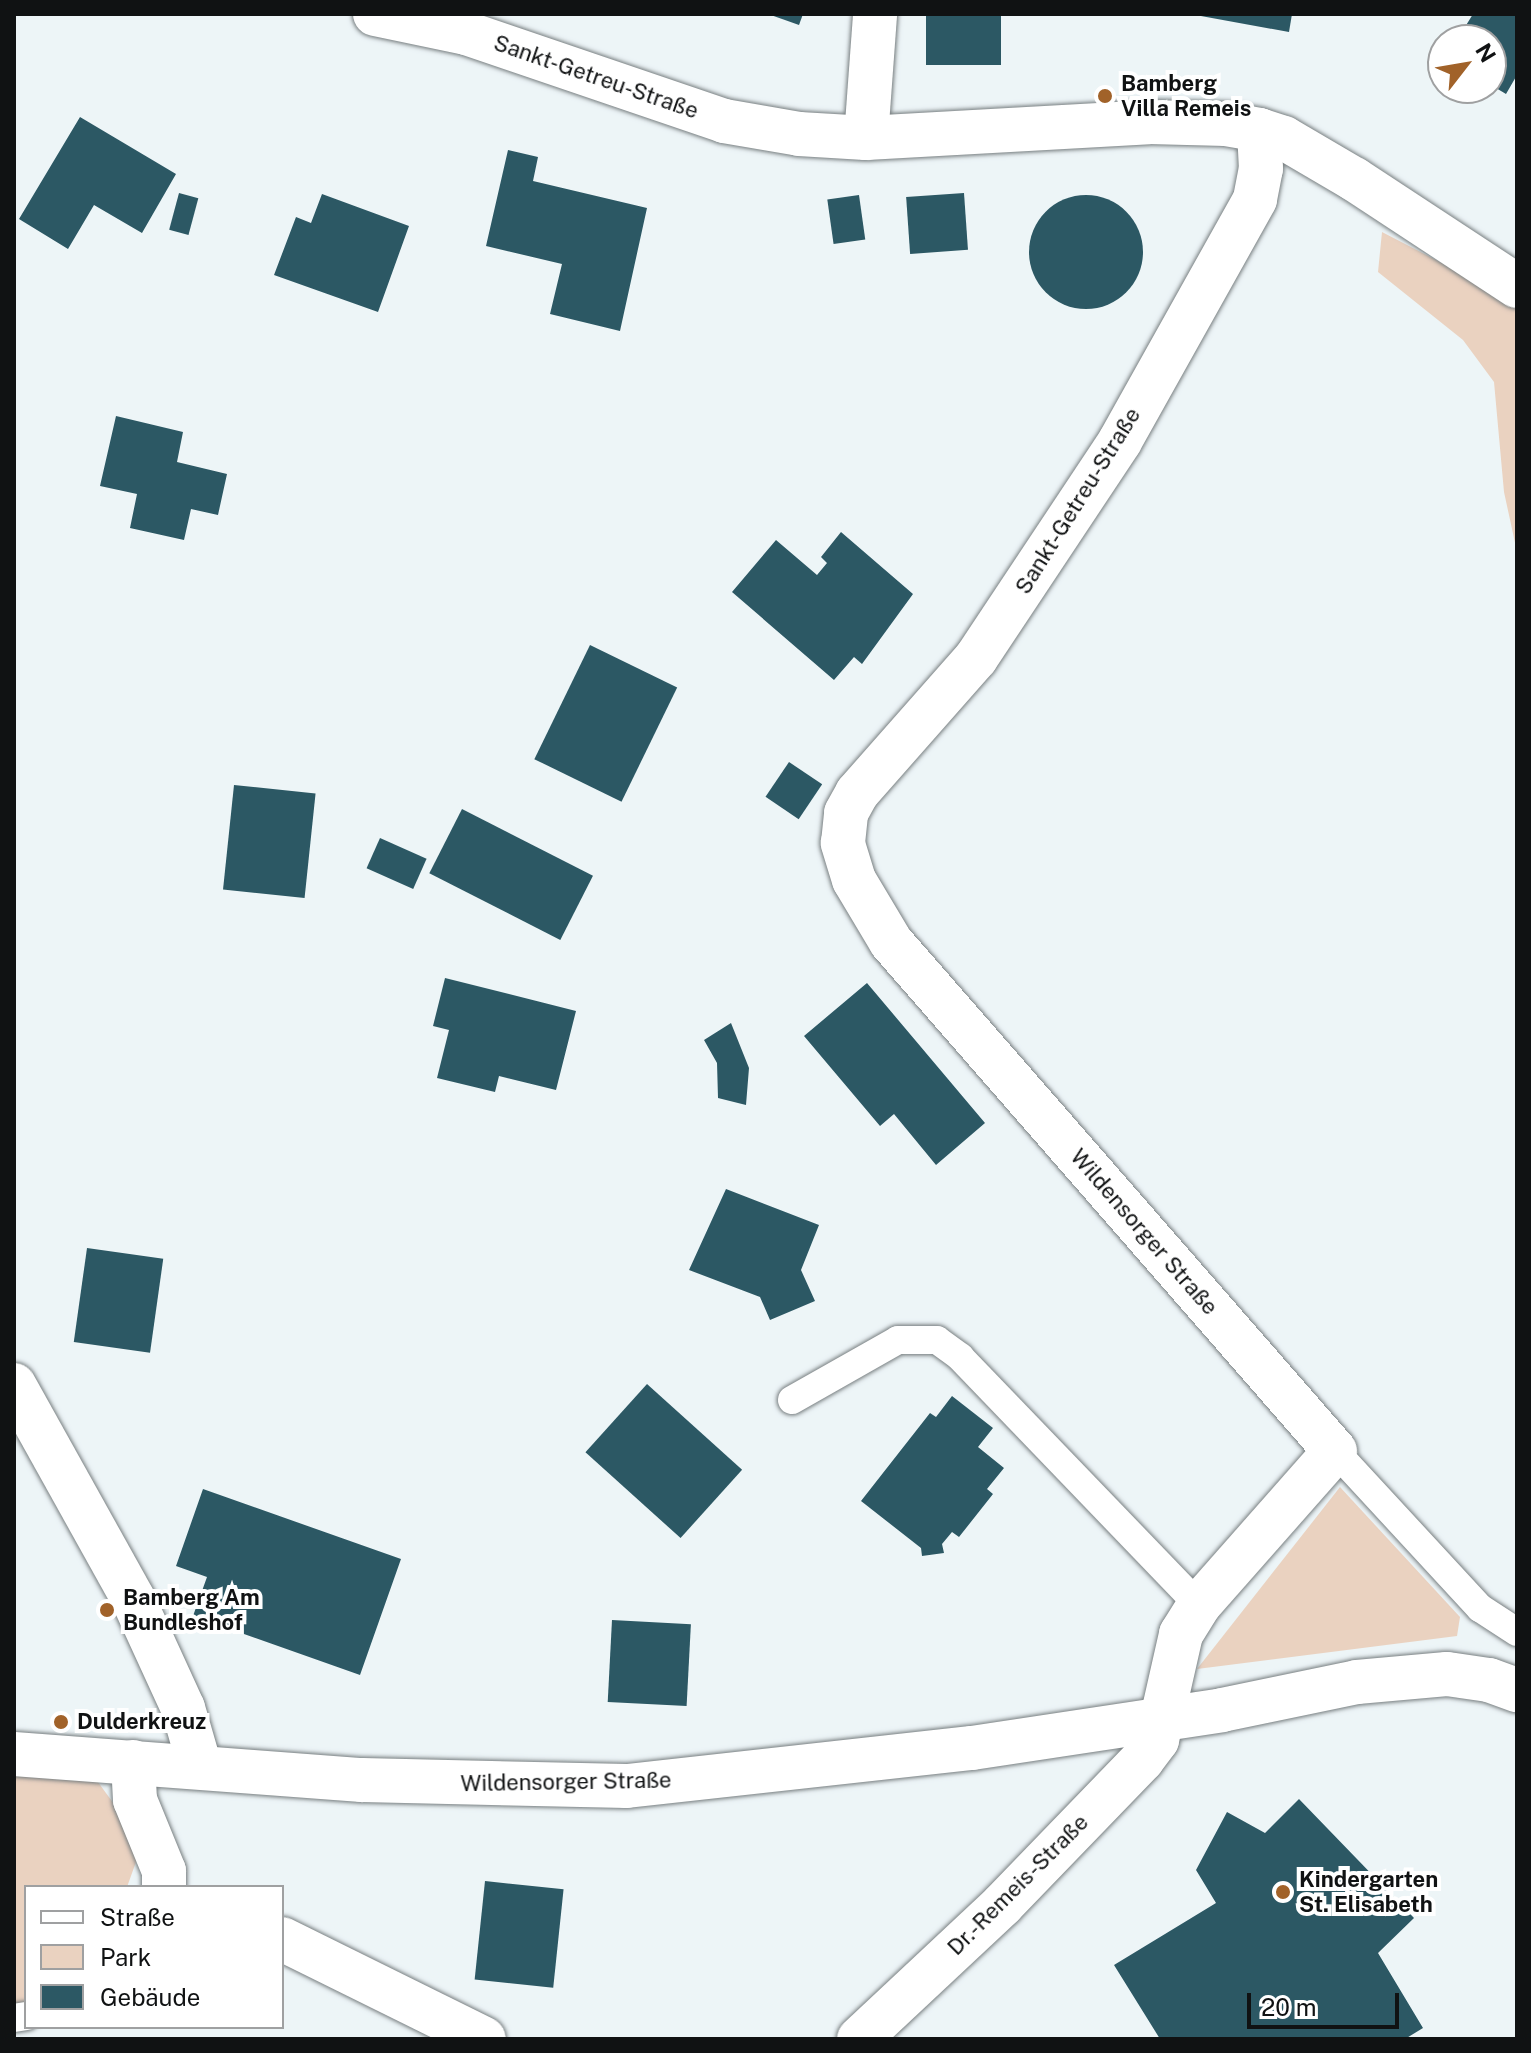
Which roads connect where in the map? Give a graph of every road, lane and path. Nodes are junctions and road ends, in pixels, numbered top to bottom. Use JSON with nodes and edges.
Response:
{"nodes":[{"id":1,"x":375,"y":14,"type":"edge"},
{"id":2,"x":875,"y":14,"type":"edge"},
{"id":3,"x":1259,"y":130,"type":"junction"},
{"id":4,"x":866,"y":138,"type":"junction"},
{"id":5,"x":1517,"y":286,"type":"edge"},
{"id":6,"x":843,"y":843,"type":"joint"},
{"id":7,"x":14,"y":1385,"type":"edge"},
{"id":8,"x":792,"y":1400,"type":"dead end"},
{"id":9,"x":1335,"y":1451,"type":"junction"},
{"id":10,"x":1199,"y":1605,"type":"junction"},
{"id":11,"x":1517,"y":1632,"type":"edge"},
{"id":12,"x":1517,"y":1690,"type":"edge"},
{"id":13,"x":1162,"y":1720,"type":"junction"},
{"id":14,"x":14,"y":1754,"type":"edge"},
{"id":15,"x":133,"y":1762,"type":"junction"},
{"id":16,"x":200,"y":1767,"type":"junction"},
{"id":17,"x":164,"y":1885,"type":"edge"},
{"id":18,"x":284,"y":1940,"type":"edge"},
{"id":19,"x":484,"y":2039,"type":"edge"},
{"id":20,"x":859,"y":2039,"type":"edge"}],
"edges":[{"from":1,"to":4,"type":"street","name":"Sankt-Getreu-Straße"},
{"from":2,"to":4,"type":"street"},
{"from":3,"to":4,"type":"street","name":"Sankt-Getreu-Straße"},
{"from":3,"to":5,"type":"street","name":"Sankt-Getreu-Straße"},
{"from":3,"to":6,"type":"street","name":"Sankt-Getreu-Straße"},
{"from":6,"to":9,"type":"street","name":"Wildensorger Straße"},
{"from":7,"to":16,"type":"street"},
{"from":8,"to":10,"type":"lane"},
{"from":9,"to":10,"type":"street"},
{"from":9,"to":11,"type":"lane"},
{"from":10,"to":13,"type":"street"},
{"from":12,"to":13,"type":"street","name":"Wildensorger Straße"},
{"from":13,"to":16,"type":"street","name":"Wildensorger Straße"},
{"from":13,"to":20,"type":"street","name":"Dr.-Remeis-Straße"},
{"from":14,"to":15,"type":"street","name":"Wildensorger Straße"},
{"from":15,"to":16,"type":"street","name":"Wildensorger Straße"},
{"from":15,"to":17,"type":"street"},
{"from":18,"to":19,"type":"street"}]}
